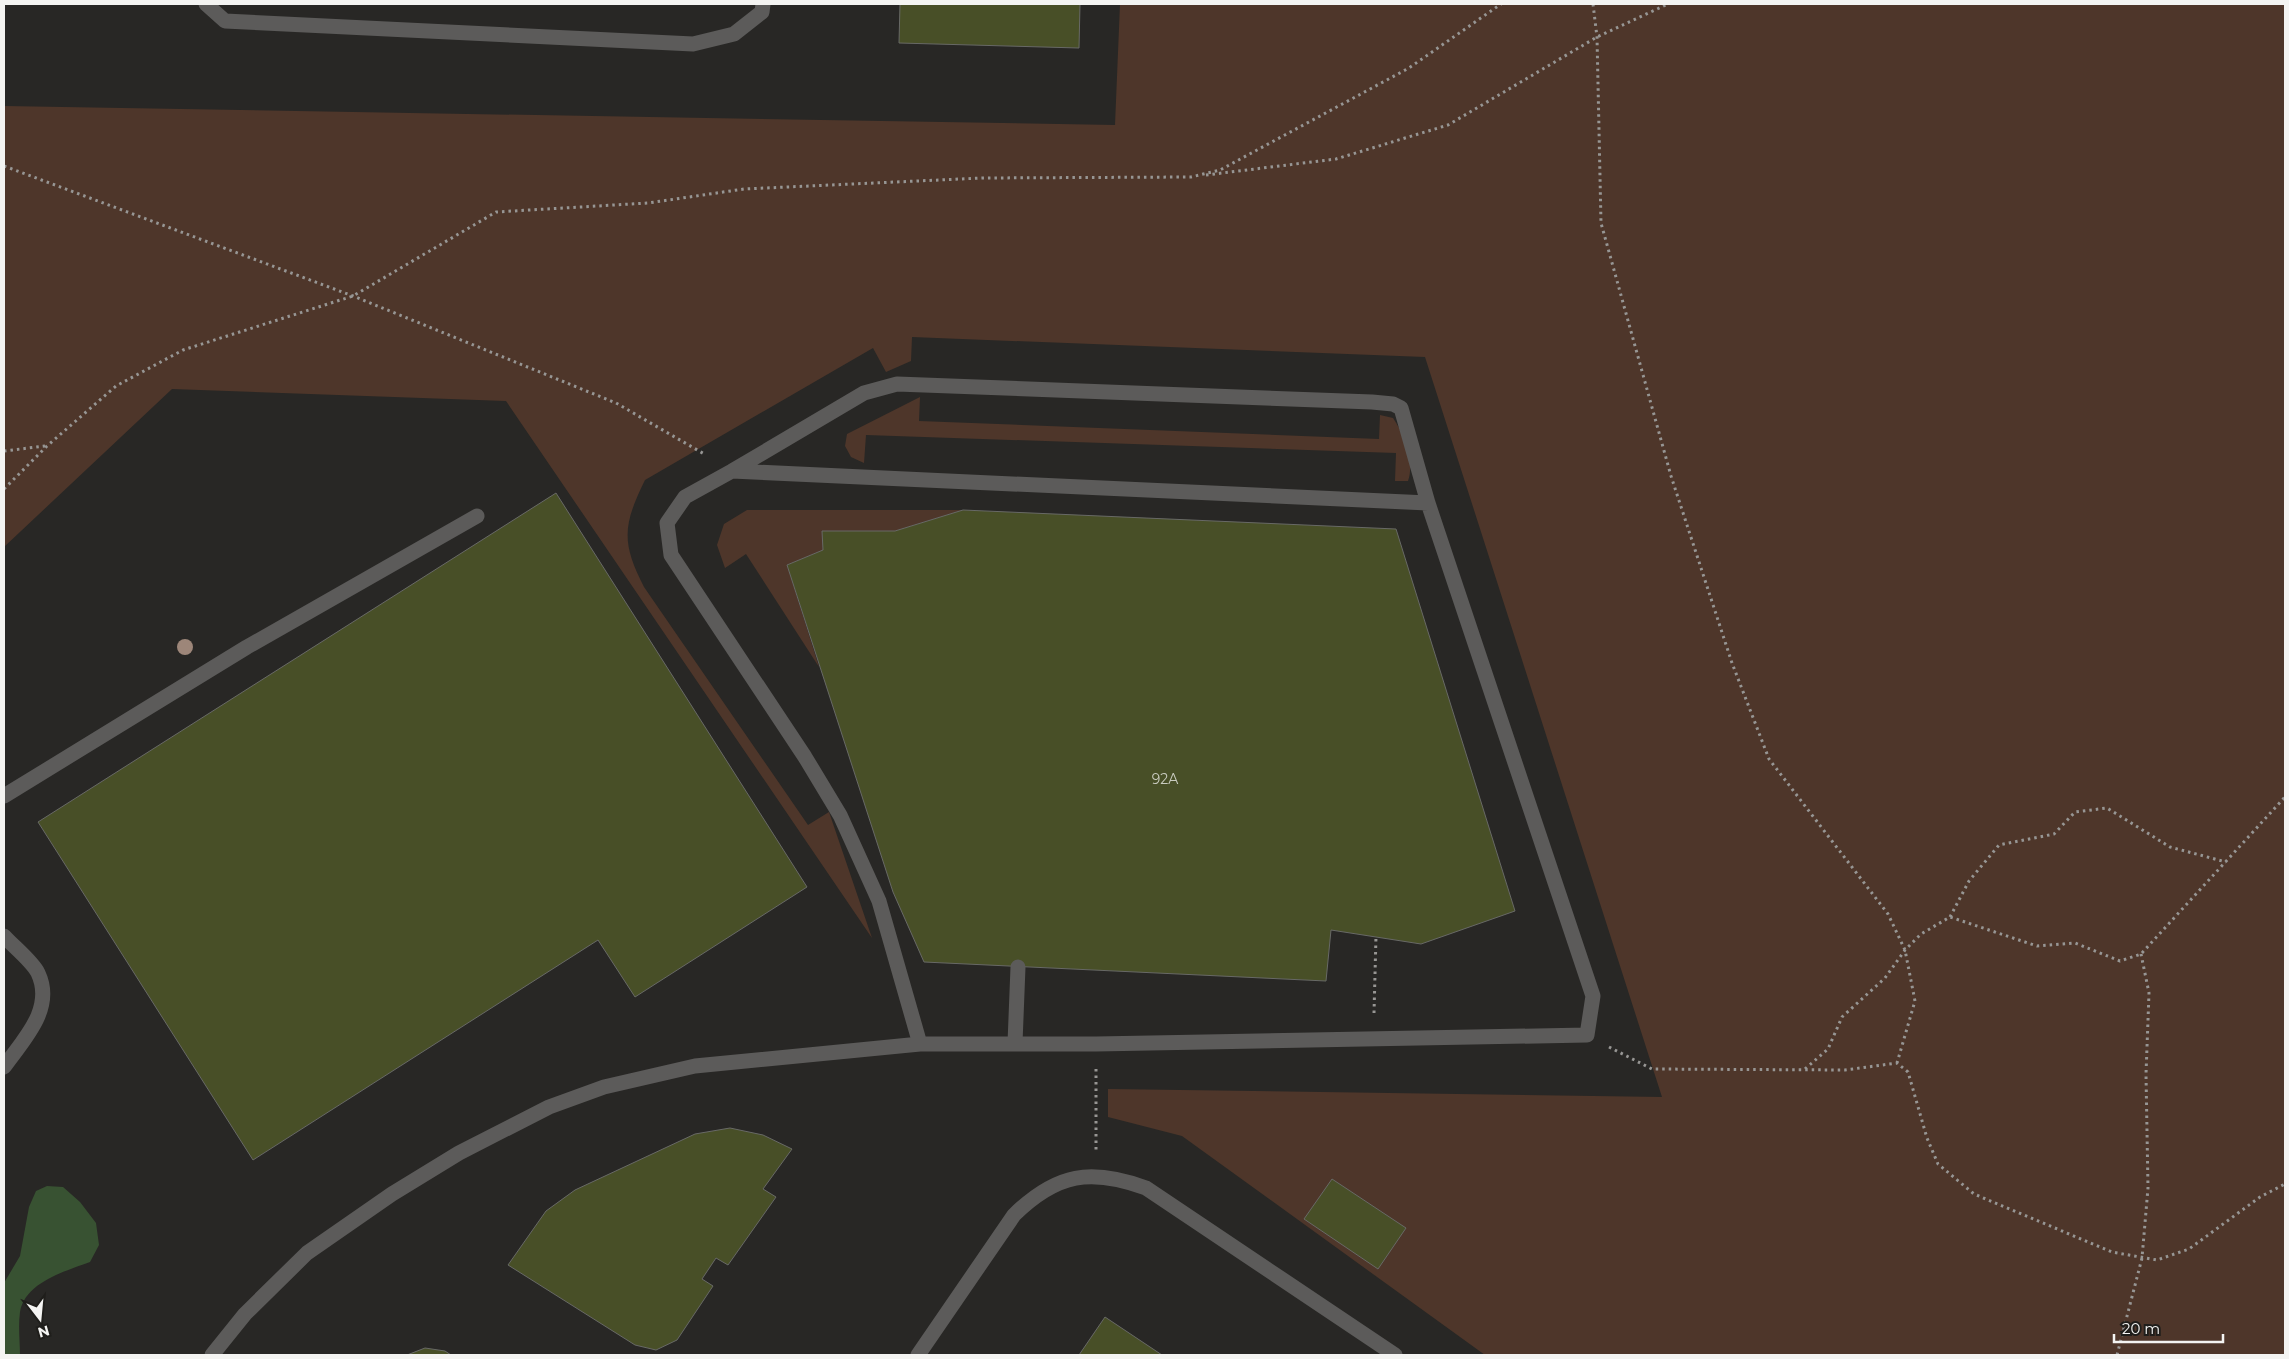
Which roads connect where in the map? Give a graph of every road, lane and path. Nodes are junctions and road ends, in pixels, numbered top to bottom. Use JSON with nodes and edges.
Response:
{"nodes":[{"id":1,"x":206,"y":4,"type":"edge"},
{"id":2,"x":763,"y":4,"type":"edge"},
{"id":3,"x":1501,"y":4,"type":"edge"},
{"id":4,"x":1593,"y":4,"type":"edge"},
{"id":5,"x":1668,"y":4,"type":"edge"},
{"id":6,"x":1597,"y":37,"type":"junction"},
{"id":7,"x":4,"y":166,"type":"edge"},
{"id":8,"x":1191,"y":177,"type":"junction"},
{"id":9,"x":353,"y":296,"type":"junction"},
{"id":10,"x":47,"y":446,"type":"junction"},
{"id":11,"x":4,"y":451,"type":"edge"},
{"id":12,"x":732,"y":470,"type":"junction"},
{"id":13,"x":4,"y":489,"type":"edge"},
{"id":14,"x":1428,"y":503,"type":"junction"},
{"id":15,"x":477,"y":516,"type":"dead end"},
{"id":16,"x":4,"y":796,"type":"edge"},
{"id":17,"x":2285,"y":797,"type":"edge"},
{"id":18,"x":2226,"y":862,"type":"junction"},
{"id":19,"x":1950,"y":917,"type":"junction"},
{"id":20,"x":4,"y":936,"type":"edge"},
{"id":21,"x":1376,"y":936,"type":"dead end"},
{"id":22,"x":1905,"y":950,"type":"junction"},
{"id":23,"x":2141,"y":954,"type":"junction"},
{"id":24,"x":1018,"y":967,"type":"dead end"},
{"id":25,"x":1586,"y":1035,"type":"junction"},
{"id":26,"x":1373,"y":1039,"type":"junction"},
{"id":27,"x":1016,"y":1043,"type":"junction"},
{"id":28,"x":920,"y":1044,"type":"junction"},
{"id":29,"x":1897,"y":1063,"type":"junction"},
{"id":30,"x":4,"y":1067,"type":"edge"},
{"id":31,"x":1804,"y":1070,"type":"junction"},
{"id":32,"x":1096,"y":1078,"type":"dead end"},
{"id":33,"x":1096,"y":1123,"type":"dead end"},
{"id":34,"x":2285,"y":1184,"type":"edge"},
{"id":35,"x":2142,"y":1258,"type":"junction"},
{"id":36,"x":212,"y":1355,"type":"edge"},
{"id":37,"x":918,"y":1355,"type":"edge"},
{"id":38,"x":1395,"y":1355,"type":"edge"},
{"id":39,"x":2117,"y":1355,"type":"edge"}],
"edges":[{"from":1,"to":2,"type":"lane"},
{"from":3,"to":8,"type":"path"},
{"from":4,"to":6,"type":"path"},
{"from":5,"to":6,"type":"path"},
{"from":6,"to":8,"type":"path"},
{"from":6,"to":22,"type":"path"},
{"from":7,"to":9,"type":"path"},
{"from":8,"to":9,"type":"path"},
{"from":9,"to":10,"type":"path"},
{"from":9,"to":12,"type":"path"},
{"from":10,"to":11,"type":"path"},
{"from":10,"to":13,"type":"path"},
{"from":12,"to":14,"type":"lane"},
{"from":12,"to":14,"type":"lane"},
{"from":12,"to":28,"type":"lane"},
{"from":14,"to":25,"type":"lane"},
{"from":15,"to":16,"type":"lane"},
{"from":17,"to":18,"type":"path"},
{"from":18,"to":19,"type":"path"},
{"from":18,"to":23,"type":"path"},
{"from":19,"to":22,"type":"path"},
{"from":19,"to":23,"type":"path"},
{"from":20,"to":30,"type":"lane"},
{"from":21,"to":26,"type":"path"},
{"from":22,"to":29,"type":"path"},
{"from":22,"to":31,"type":"path"},
{"from":23,"to":35,"type":"path"},
{"from":24,"to":27,"type":"lane"},
{"from":25,"to":26,"type":"lane"},
{"from":25,"to":31,"type":"path"},
{"from":26,"to":27,"type":"lane"},
{"from":27,"to":28,"type":"lane"},
{"from":28,"to":36,"type":"lane"},
{"from":29,"to":31,"type":"path"},
{"from":29,"to":35,"type":"path"},
{"from":32,"to":33,"type":"path"},
{"from":34,"to":35,"type":"path"},
{"from":35,"to":39,"type":"path"},
{"from":37,"to":38,"type":"lane"}]}
